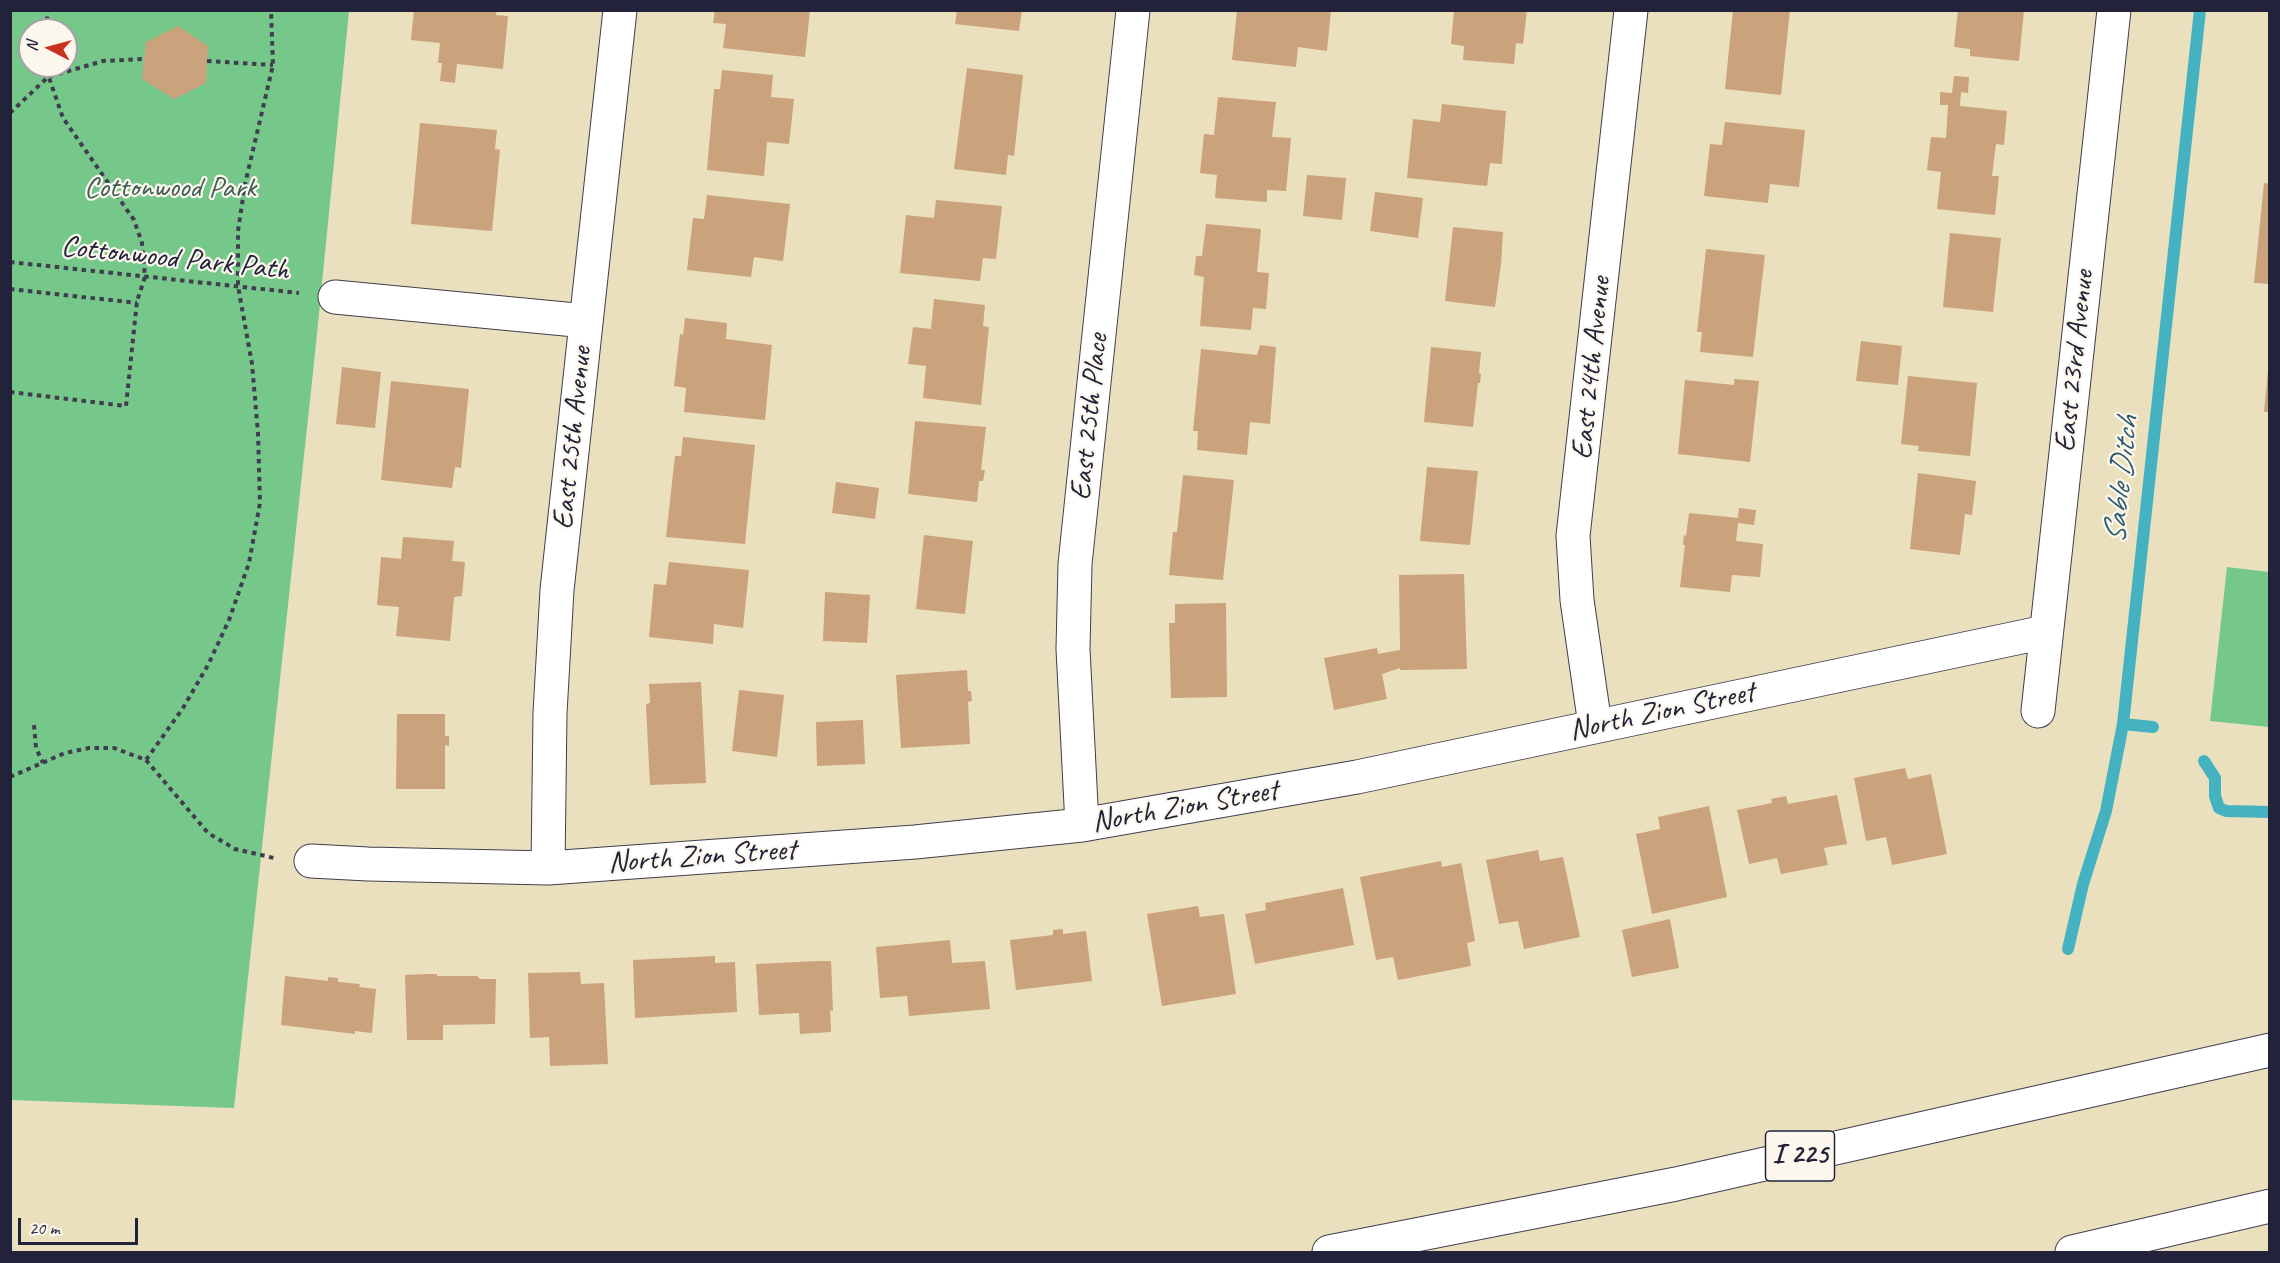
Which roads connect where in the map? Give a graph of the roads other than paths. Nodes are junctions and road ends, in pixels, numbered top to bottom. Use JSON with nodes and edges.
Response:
{"nodes":[{"id":1,"x":620,"y":10,"type":"edge"},
{"id":2,"x":1133,"y":10,"type":"edge"},
{"id":3,"x":1631,"y":10,"type":"edge"},
{"id":4,"x":2114,"y":10,"type":"edge"},
{"id":5,"x":335,"y":297,"type":"road end"},
{"id":6,"x":586,"y":321,"type":"junction"},
{"id":7,"x":2045,"y":632,"type":"junction"},
{"id":8,"x":2038,"y":711,"type":"dead end"},
{"id":9,"x":1595,"y":725,"type":"junction"},
{"id":10,"x":1082,"y":825,"type":"junction"},
{"id":11,"x":311,"y":861,"type":"dead end"},
{"id":12,"x":548,"y":868,"type":"junction"},
{"id":13,"x":2270,"y":1050,"type":"edge"},
{"id":14,"x":2270,"y":1206,"type":"edge"},
{"id":15,"x":1329,"y":1252,"type":"edge"},
{"id":16,"x":2072,"y":1252,"type":"edge"}],
"edges":[{"from":1,"to":6,"type":"main road","name":"East 25th Avenue"},
{"from":2,"to":10,"type":"main road","name":"East 25th Place"},
{"from":3,"to":9,"type":"main road","name":"East 24th Avenue"},
{"from":4,"to":7,"type":"main road","name":"East 23rd Avenue"},
{"from":5,"to":6,"type":"main road"},
{"from":6,"to":12,"type":"main road","name":"East 25th Avenue"},
{"from":7,"to":8,"type":"main road","name":"East 23rd Avenue"},
{"from":7,"to":9,"type":"main road","name":"North Zion Street"},
{"from":9,"to":10,"type":"main road","name":"North Zion Street"},
{"from":10,"to":12,"type":"main road","name":"North Zion Street"},
{"from":11,"to":12,"type":"main road","name":"North Zion Street"},
{"from":13,"to":15,"type":"main road","number":"I 225"},
{"from":14,"to":16,"type":"main road"}]}
